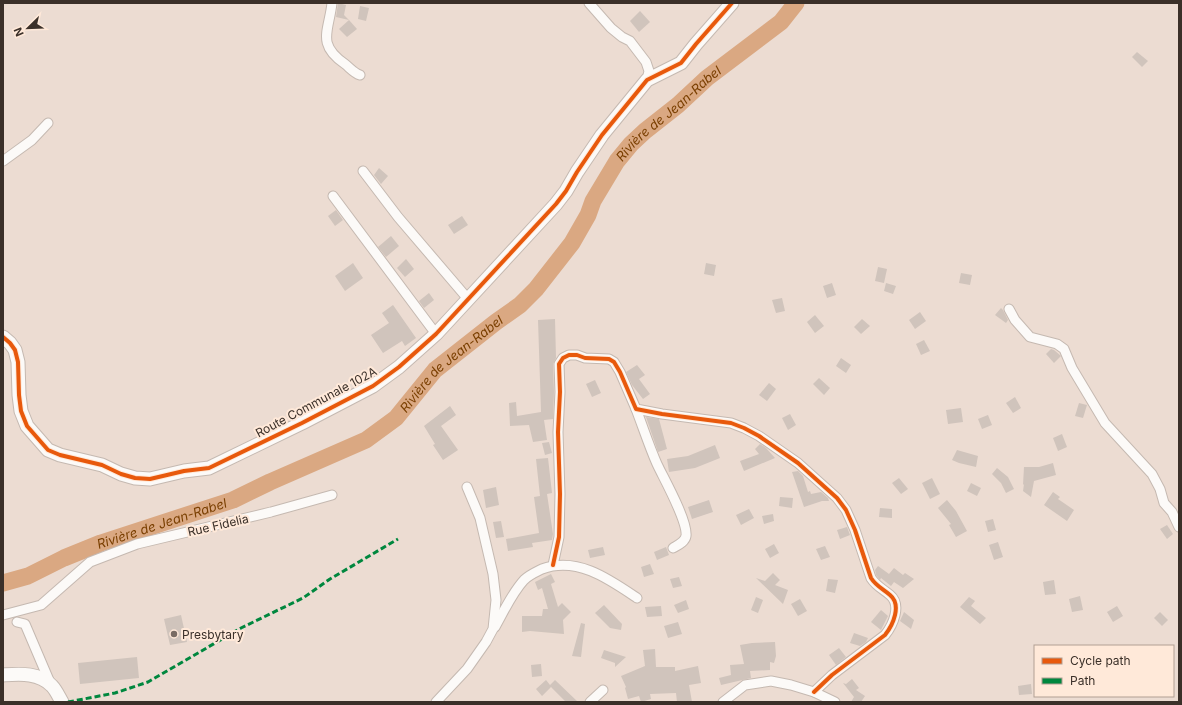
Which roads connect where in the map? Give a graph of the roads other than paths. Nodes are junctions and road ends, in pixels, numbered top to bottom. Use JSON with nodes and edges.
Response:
{"nodes":[{"id":1,"x":332,"y":3,"type":"edge"},
{"id":2,"x":589,"y":3,"type":"edge"},
{"id":3,"x":732,"y":3,"type":"edge"},
{"id":4,"x":360,"y":75,"type":"dead end"},
{"id":5,"x":647,"y":80,"type":"junction"},
{"id":6,"x":48,"y":123,"type":"dead end"},
{"id":7,"x":3,"y":161,"type":"edge"},
{"id":8,"x":363,"y":171,"type":"dead end"},
{"id":9,"x":333,"y":196,"type":"dead end"},
{"id":10,"x":468,"y":299,"type":"junction"},
{"id":11,"x":1009,"y":309,"type":"dead end"},
{"id":12,"x":436,"y":334,"type":"junction"},
{"id":13,"x":3,"y":337,"type":"edge"},
{"id":14,"x":636,"y":409,"type":"junction"},
{"id":15,"x":467,"y":487,"type":"dead end"},
{"id":16,"x":332,"y":494,"type":"dead end"},
{"id":17,"x":1179,"y":527,"type":"edge"},
{"id":18,"x":673,"y":548,"type":"dead end"},
{"id":19,"x":553,"y":565,"type":"junction"},
{"id":20,"x":637,"y":598,"type":"dead end"},
{"id":21,"x":3,"y":614,"type":"edge"},
{"id":22,"x":17,"y":622,"type":"dead end"},
{"id":23,"x":493,"y":630,"type":"junction"},
{"id":24,"x":3,"y":675,"type":"edge"},
{"id":25,"x":52,"y":686,"type":"junction"},
{"id":26,"x":603,"y":690,"type":"dead end"},
{"id":27,"x":814,"y":692,"type":"junction"},
{"id":28,"x":62,"y":702,"type":"edge"},
{"id":29,"x":436,"y":702,"type":"edge"},
{"id":30,"x":590,"y":702,"type":"edge"},
{"id":31,"x":723,"y":702,"type":"edge"},
{"id":32,"x":835,"y":702,"type":"edge"}],
"edges":[{"from":1,"to":4,"type":"street"},
{"from":2,"to":5,"type":"street"},
{"from":3,"to":5,"type":"street","name":"Route Communale 102A"},
{"from":5,"to":10,"type":"street","name":"Route Communale 102A"},
{"from":6,"to":7,"type":"street"},
{"from":8,"to":10,"type":"street"},
{"from":9,"to":12,"type":"street"},
{"from":10,"to":12,"type":"street","name":"Route Communale 102A"},
{"from":11,"to":17,"type":"street"},
{"from":12,"to":13,"type":"street","name":"Route Communale 102A"},
{"from":14,"to":18,"type":"street"},
{"from":14,"to":19,"type":"street"},
{"from":14,"to":27,"type":"street"},
{"from":15,"to":23,"type":"street"},
{"from":16,"to":21,"type":"street","name":"Rue Fidelia"},
{"from":19,"to":20,"type":"street"},
{"from":19,"to":23,"type":"street"},
{"from":22,"to":25,"type":"street"},
{"from":23,"to":29,"type":"street"},
{"from":24,"to":25,"type":"street"},
{"from":25,"to":28,"type":"street"},
{"from":26,"to":30,"type":"street"},
{"from":27,"to":31,"type":"street"},
{"from":27,"to":32,"type":"street"}]}
